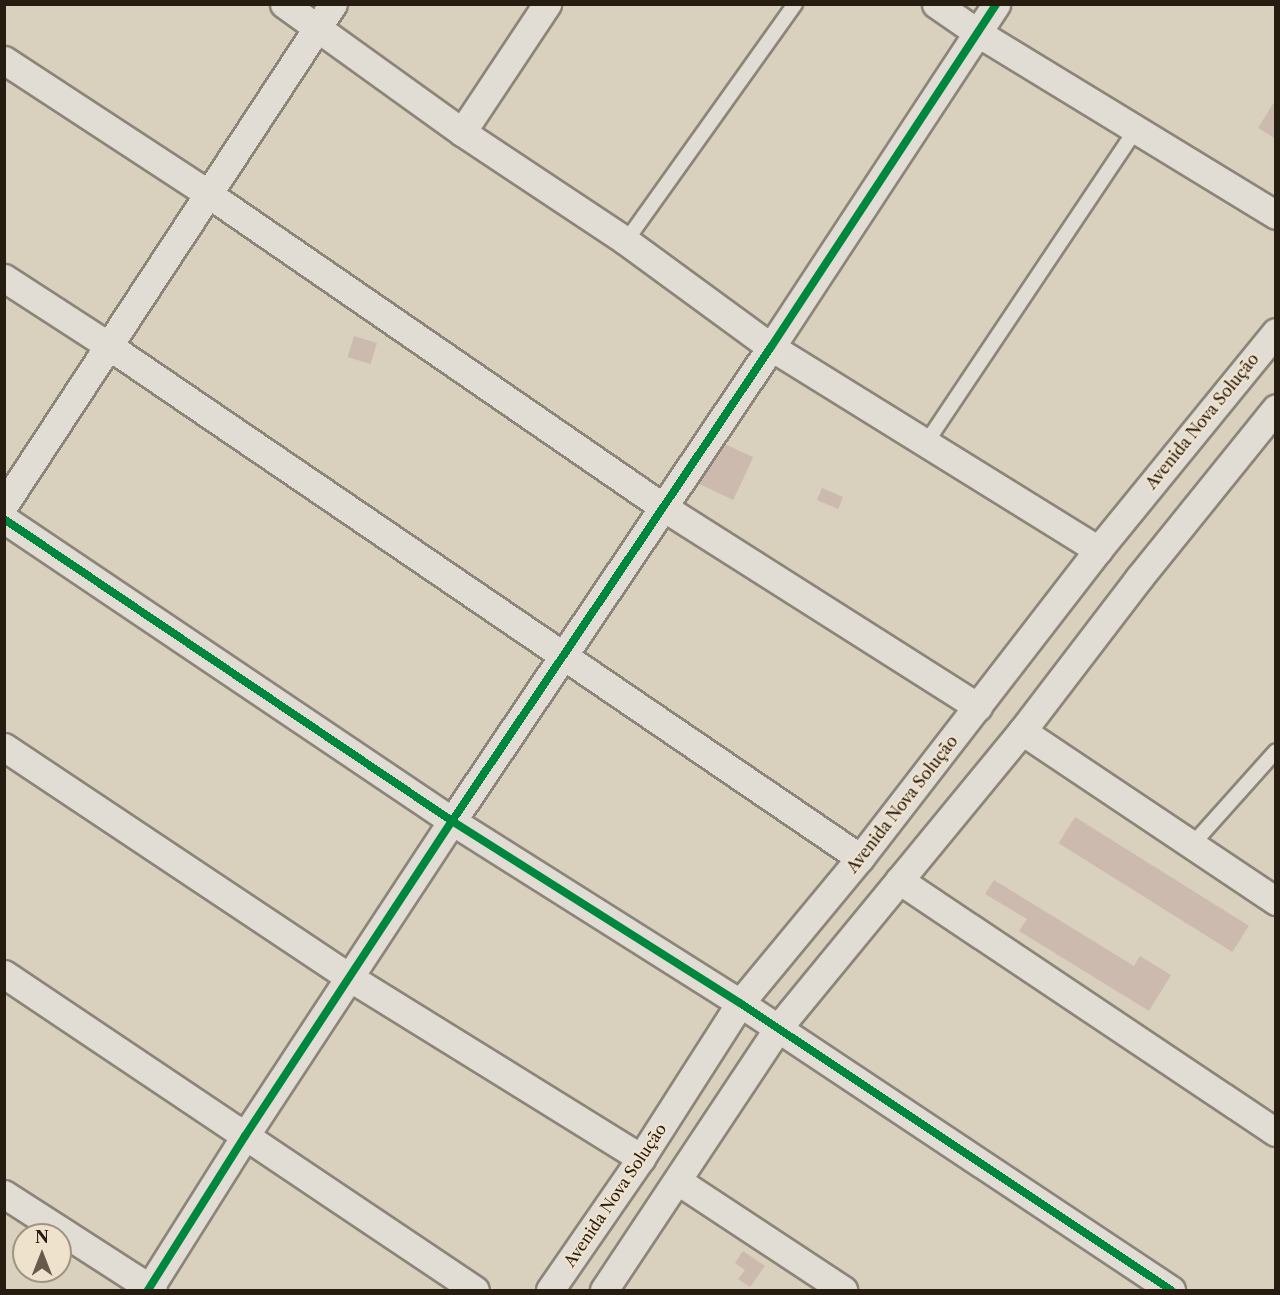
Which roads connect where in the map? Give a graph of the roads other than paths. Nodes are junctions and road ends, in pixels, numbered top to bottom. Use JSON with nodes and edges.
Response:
{"nodes":[{"id":1,"x":284,"y":4,"type":"edge"},
{"id":2,"x":333,"y":4,"type":"edge"},
{"id":3,"x":548,"y":4,"type":"edge"},
{"id":4,"x":795,"y":4,"type":"edge"},
{"id":5,"x":936,"y":4,"type":"edge"},
{"id":6,"x":996,"y":4,"type":"edge"},
{"id":7,"x":319,"y":29,"type":"junction"},
{"id":8,"x":978,"y":33,"type":"junction"},
{"id":9,"x":4,"y":60,"type":"edge"},
{"id":10,"x":1136,"y":131,"type":"junction"},
{"id":11,"x":462,"y":132,"type":"junction"},
{"id":12,"x":210,"y":195,"type":"junction"},
{"id":13,"x":1275,"y":216,"type":"edge"},
{"id":14,"x":626,"y":240,"type":"junction"},
{"id":15,"x":4,"y":278,"type":"edge"},
{"id":16,"x":1275,"y":332,"type":"edge"},
{"id":17,"x":109,"y":346,"type":"junction"},
{"id":18,"x":771,"y":347,"type":"junction"},
{"id":19,"x":1275,"y":408,"type":"edge"},
{"id":20,"x":926,"y":443,"type":"junction"},
{"id":21,"x":4,"y":505,"type":"edge"},
{"id":22,"x":663,"y":507,"type":"junction"},
{"id":23,"x":4,"y":519,"type":"edge"},
{"id":24,"x":1098,"y":550,"type":"junction"},
{"id":25,"x":563,"y":655,"type":"junction"},
{"id":26,"x":978,"y":707,"type":"junction"},
{"id":27,"x":1022,"y":731,"type":"junction"},
{"id":28,"x":4,"y":747,"type":"edge"},
{"id":29,"x":1275,"y":751,"type":"edge"},
{"id":30,"x":452,"y":821,"type":"junction"},
{"id":31,"x":1191,"y":846,"type":"junction"},
{"id":32,"x":860,"y":858,"type":"junction"},
{"id":33,"x":899,"y":880,"type":"junction"},
{"id":34,"x":1275,"y":902,"type":"edge"},
{"id":35,"x":4,"y":974,"type":"edge"},
{"id":36,"x":349,"y":977,"type":"junction"},
{"id":37,"x":740,"y":1003,"type":"junction"},
{"id":38,"x":778,"y":1028,"type":"junction"},
{"id":39,"x":1275,"y":1132,"type":"edge"},
{"id":40,"x":245,"y":1136,"type":"junction"},
{"id":41,"x":641,"y":1158,"type":"junction"},
{"id":42,"x":678,"y":1181,"type":"junction"},
{"id":43,"x":4,"y":1194,"type":"edge"},
{"id":44,"x":150,"y":1290,"type":"edge"},
{"id":45,"x":475,"y":1290,"type":"edge"},
{"id":46,"x":550,"y":1290,"type":"edge"},
{"id":47,"x":604,"y":1290,"type":"edge"},
{"id":48,"x":843,"y":1290,"type":"edge"},
{"id":49,"x":1171,"y":1290,"type":"edge"}],
"edges":[{"from":1,"to":7,"type":"street"},
{"from":2,"to":7,"type":"street"},
{"from":3,"to":11,"type":"street"},
{"from":4,"to":14,"type":"lane"},
{"from":5,"to":8,"type":"street"},
{"from":6,"to":8,"type":"street"},
{"from":7,"to":11,"type":"street"},
{"from":7,"to":12,"type":"street"},
{"from":8,"to":10,"type":"street"},
{"from":8,"to":18,"type":"street"},
{"from":9,"to":12,"type":"street"},
{"from":10,"to":13,"type":"street"},
{"from":10,"to":20,"type":"lane"},
{"from":11,"to":14,"type":"street"},
{"from":12,"to":17,"type":"street"},
{"from":12,"to":22,"type":"street"},
{"from":14,"to":18,"type":"street"},
{"from":15,"to":17,"type":"street"},
{"from":16,"to":24,"type":"street","name":"Avenida Nova Solução"},
{"from":17,"to":21,"type":"street"},
{"from":17,"to":25,"type":"street"},
{"from":18,"to":20,"type":"street"},
{"from":18,"to":22,"type":"street"},
{"from":19,"to":27,"type":"street"},
{"from":20,"to":24,"type":"street"},
{"from":22,"to":25,"type":"street"},
{"from":22,"to":26,"type":"street"},
{"from":23,"to":30,"type":"street"},
{"from":24,"to":26,"type":"street","name":"Avenida Nova Solução"},
{"from":25,"to":30,"type":"street"},
{"from":25,"to":32,"type":"street"},
{"from":26,"to":32,"type":"street","name":"Avenida Nova Solução"},
{"from":27,"to":31,"type":"street"},
{"from":27,"to":33,"type":"street"},
{"from":28,"to":36,"type":"street"},
{"from":29,"to":31,"type":"lane"},
{"from":30,"to":36,"type":"street"},
{"from":30,"to":37,"type":"street"},
{"from":31,"to":34,"type":"street"},
{"from":32,"to":37,"type":"street","name":"Avenida Nova Solução"},
{"from":33,"to":38,"type":"street"},
{"from":33,"to":39,"type":"street"},
{"from":35,"to":40,"type":"street"},
{"from":36,"to":40,"type":"street"},
{"from":36,"to":41,"type":"street"},
{"from":37,"to":38,"type":"street"},
{"from":37,"to":41,"type":"street","name":"Avenida Nova Solução"},
{"from":38,"to":42,"type":"street"},
{"from":38,"to":49,"type":"street"},
{"from":40,"to":44,"type":"street"},
{"from":40,"to":45,"type":"street"},
{"from":41,"to":46,"type":"street","name":"Avenida Nova Solução"},
{"from":42,"to":47,"type":"street"},
{"from":42,"to":48,"type":"street"},
{"from":43,"to":44,"type":"street"}]}
